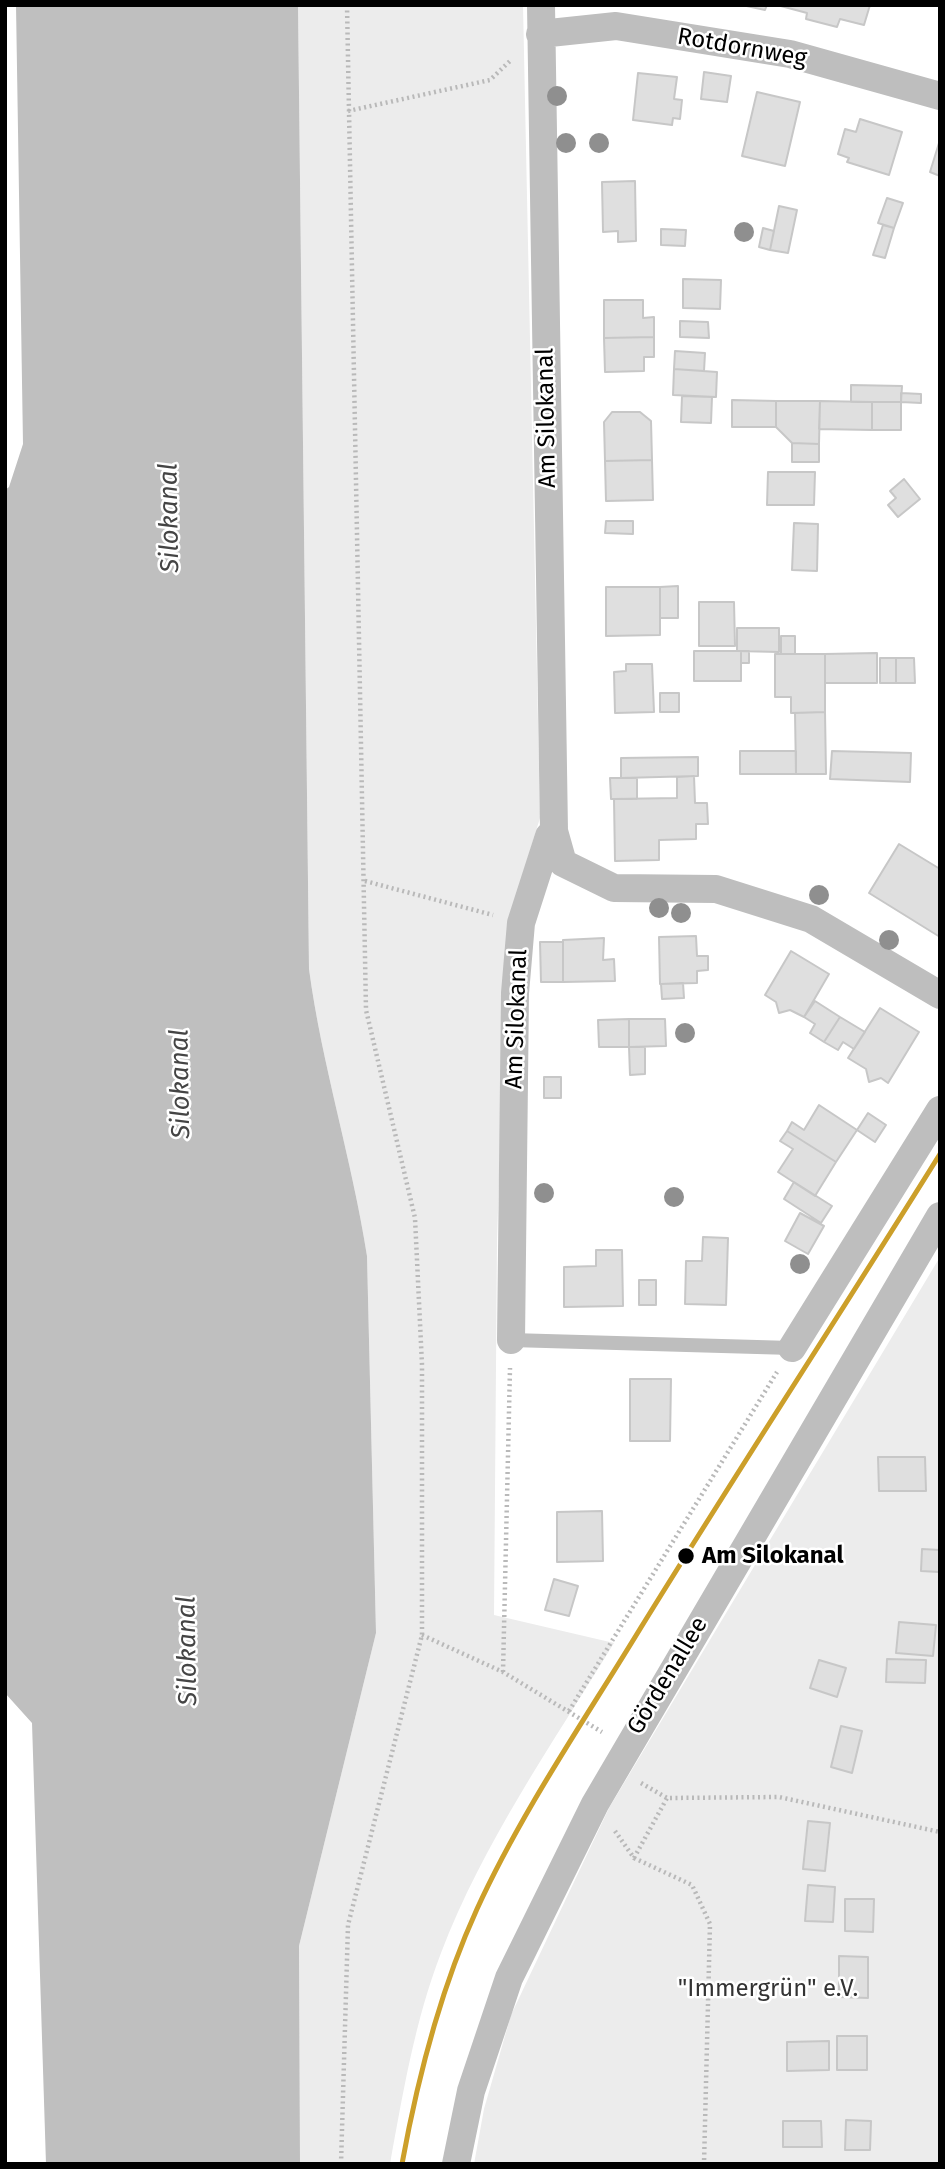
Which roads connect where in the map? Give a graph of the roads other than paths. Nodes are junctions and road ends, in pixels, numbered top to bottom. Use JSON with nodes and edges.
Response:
{"nodes":[{"id":1,"x":541,"y":5,"type":"edge"},
{"id":2,"x":540,"y":34,"type":"junction"},
{"id":3,"x":940,"y":96,"type":"edge"},
{"id":4,"x":554,"y":831,"type":"junction"},
{"id":5,"x":940,"y":995,"type":"edge"},
{"id":6,"x":940,"y":1110,"type":"edge"},
{"id":7,"x":940,"y":1216,"type":"edge"},
{"id":8,"x":511,"y":1340,"type":"joint"},
{"id":9,"x":792,"y":1348,"type":"joint"},
{"id":10,"x":456,"y":2164,"type":"edge"}],
"edges":[{"from":1,"to":2,"type":"street","name":"Am Silokanal"},
{"from":2,"to":3,"type":"street","name":"Rotdornweg"},
{"from":2,"to":4,"type":"street","name":"Am Silokanal"},
{"from":4,"to":5,"type":"street","name":"Am Silokanal"},
{"from":4,"to":8,"type":"street","name":"Am Silokanal"},
{"from":6,"to":9,"type":"street"},
{"from":7,"to":10,"type":"street","name":"Gördenallee"},
{"from":8,"to":9,"type":"lane"}]}
